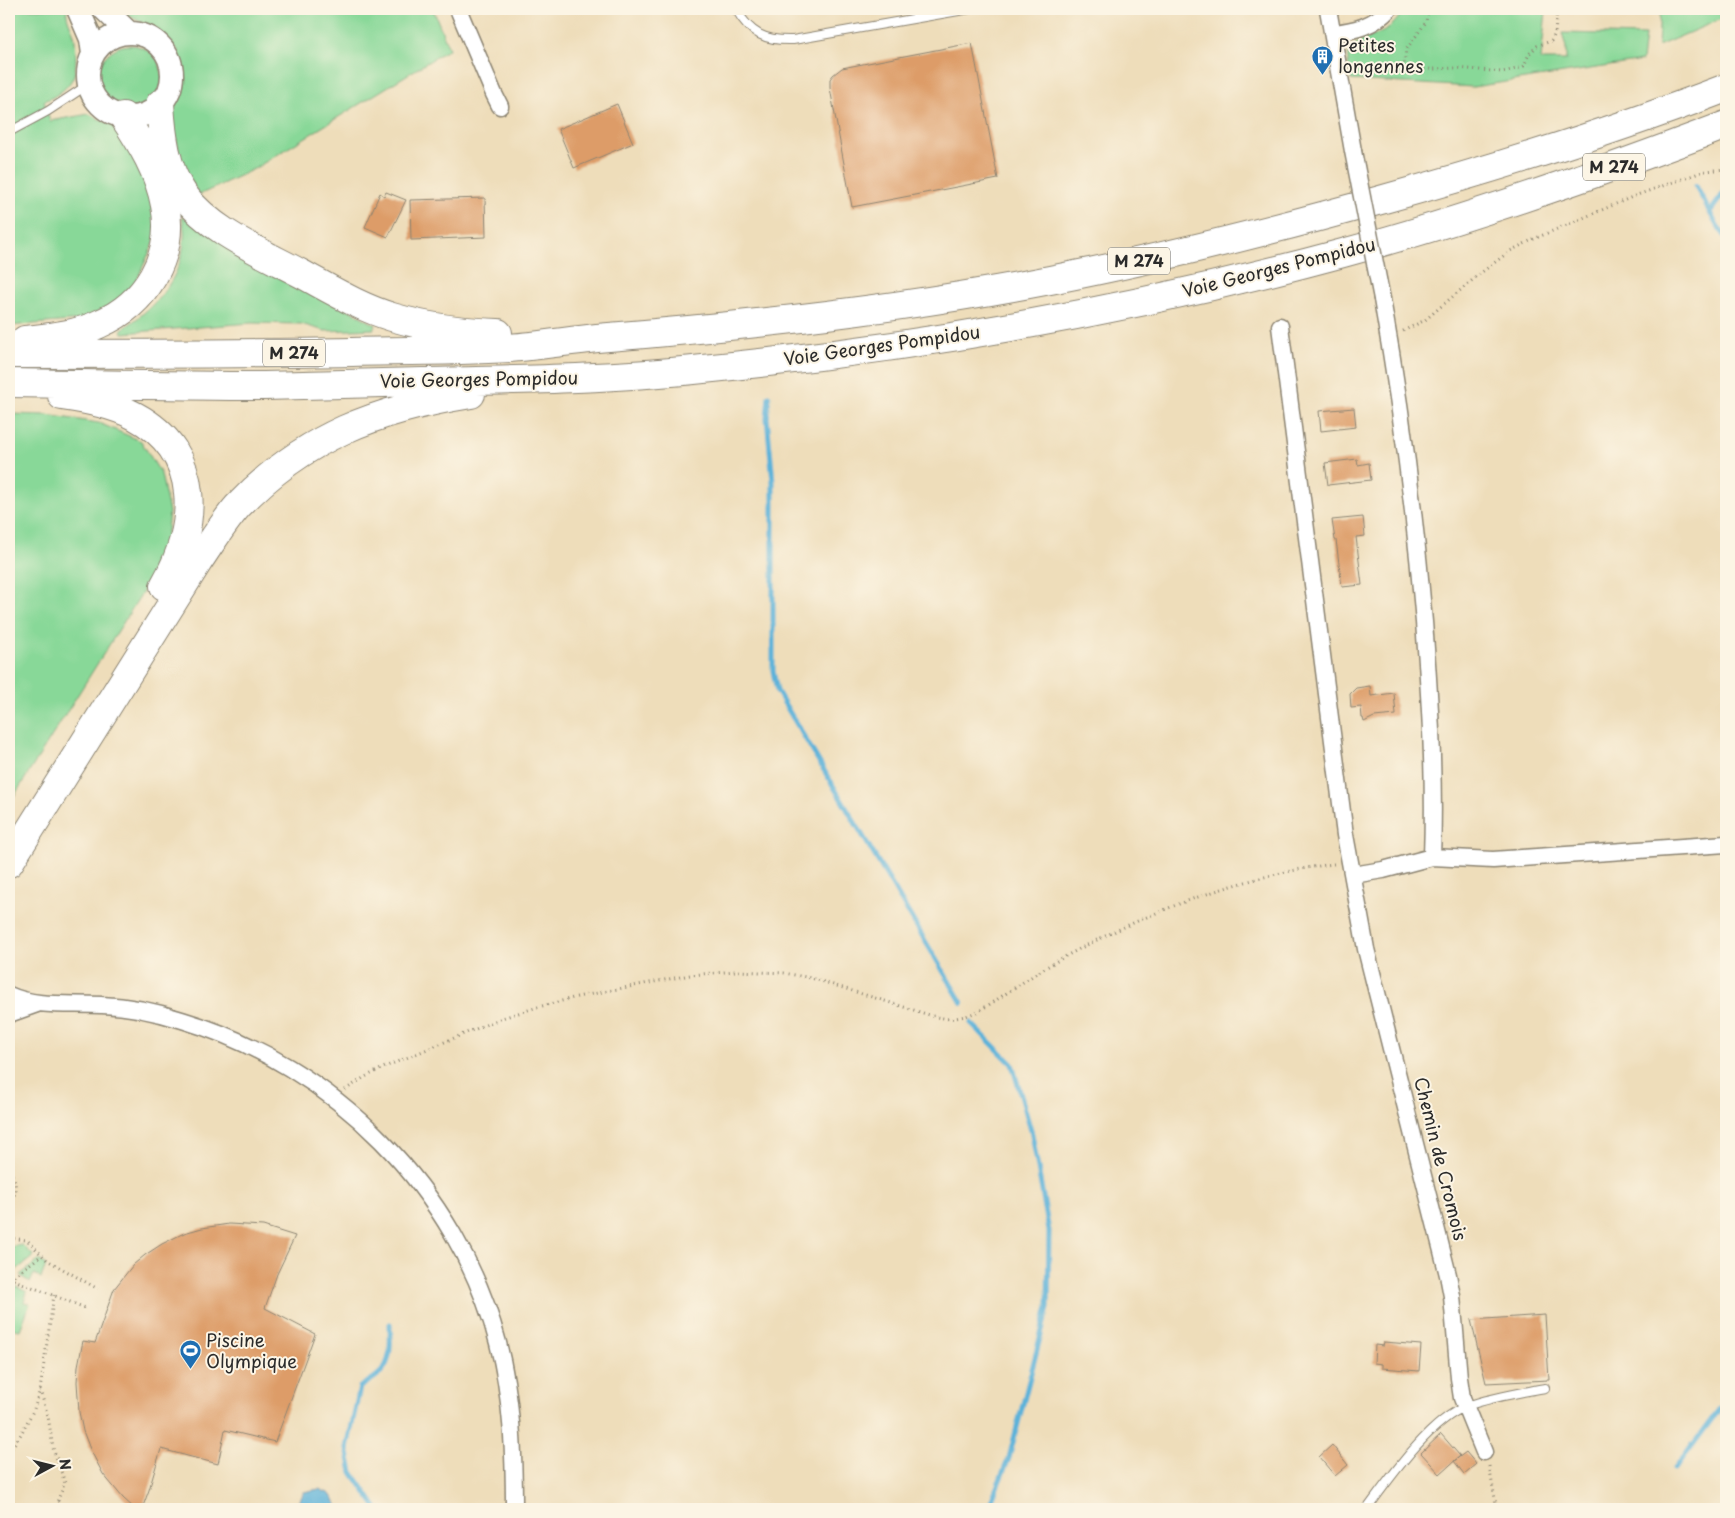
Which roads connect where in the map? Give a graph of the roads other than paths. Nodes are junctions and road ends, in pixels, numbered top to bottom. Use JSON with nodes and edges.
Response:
{"nodes":[{"id":1,"x":78,"y":9,"type":"edge"},
{"id":2,"x":104,"y":9,"type":"edge"},
{"id":3,"x":458,"y":9,"type":"edge"},
{"id":4,"x":736,"y":9,"type":"edge"},
{"id":5,"x":970,"y":9,"type":"edge"},
{"id":6,"x":1328,"y":9,"type":"edge"},
{"id":7,"x":1389,"y":9,"type":"edge"},
{"id":8,"x":128,"y":32,"type":"junction"},
{"id":9,"x":1332,"y":33,"type":"junction"},
{"id":10,"x":93,"y":54,"type":"junction"},
{"id":11,"x":1726,"y":83,"type":"edge"},
{"id":12,"x":89,"y":84,"type":"junction"},
{"id":13,"x":1726,"y":88,"type":"edge"},
{"id":14,"x":160,"y":104,"type":"junction"},
{"id":15,"x":1684,"y":105,"type":"junction"},
{"id":16,"x":500,"y":106,"type":"dead end"},
{"id":17,"x":123,"y":116,"type":"junction"},
{"id":18,"x":1726,"y":125,"type":"edge"},
{"id":19,"x":9,"y":132,"type":"edge"},
{"id":20,"x":1280,"y":326,"type":"dead end"},
{"id":21,"x":579,"y":340,"type":"junction"},
{"id":22,"x":9,"y":342,"type":"edge"},
{"id":23,"x":9,"y":354,"type":"edge"},
{"id":24,"x":562,"y":380,"type":"junction"},
{"id":25,"x":9,"y":385,"type":"edge"},
{"id":26,"x":9,"y":837,"type":"edge"},
{"id":27,"x":1726,"y":844,"type":"edge"},
{"id":28,"x":1432,"y":857,"type":"junction"},
{"id":29,"x":9,"y":863,"type":"edge"},
{"id":30,"x":1351,"y":869,"type":"junction"},
{"id":31,"x":9,"y":995,"type":"edge"},
{"id":32,"x":42,"y":1003,"type":"junction"},
{"id":33,"x":9,"y":1014,"type":"edge"},
{"id":34,"x":1545,"y":1388,"type":"dead end"},
{"id":35,"x":1465,"y":1407,"type":"junction"},
{"id":36,"x":1484,"y":1452,"type":"road end"},
{"id":37,"x":514,"y":1509,"type":"edge"},
{"id":38,"x":1367,"y":1509,"type":"edge"}],
"edges":[{"from":1,"to":10,"type":"main road"},
{"from":2,"to":8,"type":"main road"},
{"from":3,"to":16,"type":"street"},
{"from":4,"to":5,"type":"lane"},
{"from":6,"to":9,"type":"street"},
{"from":7,"to":9,"type":"street"},
{"from":8,"to":10,"type":"main road"},
{"from":8,"to":14,"type":"main road"},
{"from":9,"to":28,"type":"street","bridge":true},
{"from":10,"to":12,"type":"main road"},
{"from":11,"to":15,"type":"highway"},
{"from":12,"to":17,"type":"main road"},
{"from":12,"to":19,"type":"lane"},
{"from":13,"to":15,"type":"highway","name":"Voie Georges Pompidou","number":"M 274"},
{"from":14,"to":17,"type":"main road"},
{"from":14,"to":21,"type":"highway"},
{"from":15,"to":21,"type":"highway","name":"Voie Georges Pompidou","number":"M 274"},
{"from":17,"to":22,"type":"highway"},
{"from":18,"to":24,"type":"highway","name":"Voie Georges Pompidou","number":"M 274"},
{"from":20,"to":30,"type":"street","name":"Chemin de Cromois"},
{"from":21,"to":23,"type":"highway","name":"Voie Georges Pompidou","number":"M 274"},
{"from":24,"to":25,"type":"highway","name":"Voie Georges Pompidou","number":"M 274"},
{"from":24,"to":29,"type":"highway"},
{"from":25,"to":26,"type":"highway"},
{"from":27,"to":28,"type":"street"},
{"from":28,"to":30,"type":"street"},
{"from":30,"to":35,"type":"street","name":"Chemin de Cromois"},
{"from":31,"to":32,"type":"street"},
{"from":32,"to":33,"type":"street"},
{"from":32,"to":37,"type":"street"},
{"from":34,"to":35,"type":"lane"},
{"from":35,"to":36,"type":"street","name":"Chemin de Cromois"},
{"from":35,"to":38,"type":"lane"}]}
